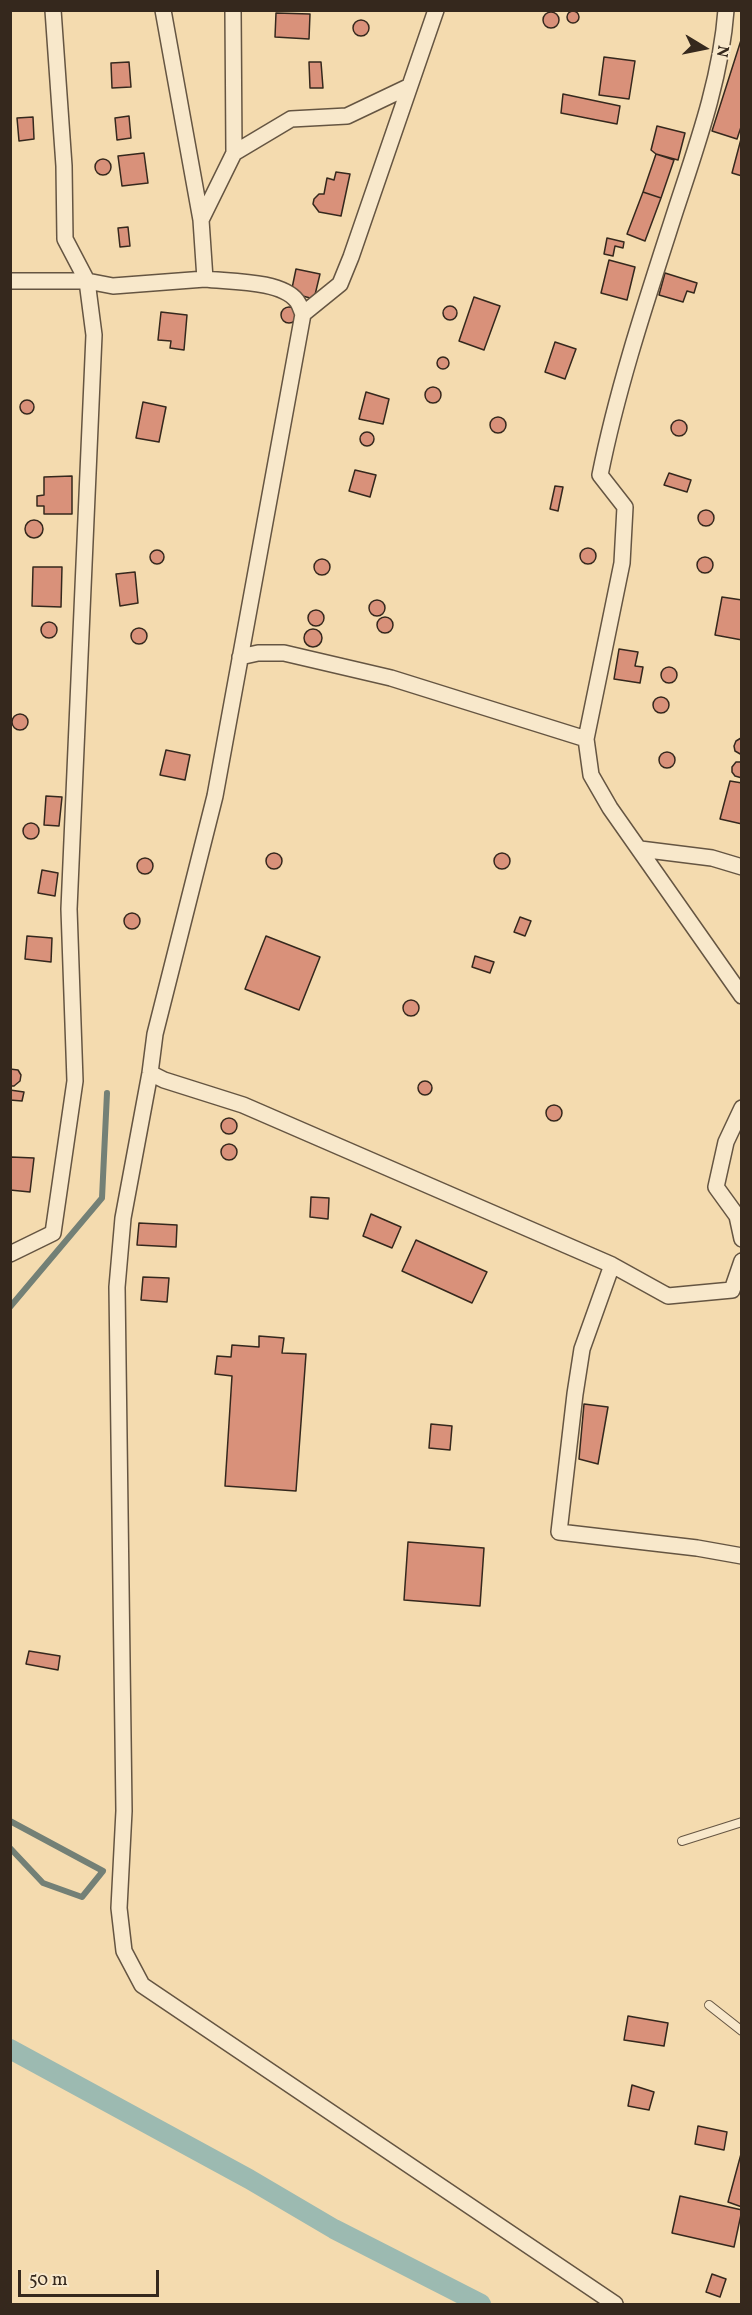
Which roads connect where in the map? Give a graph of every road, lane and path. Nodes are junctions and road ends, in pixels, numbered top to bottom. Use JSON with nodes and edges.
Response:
{"nodes":[{"id":1,"x":53,"y":10,"type":"edge"},
{"id":2,"x":163,"y":10,"type":"edge"},
{"id":3,"x":233,"y":10,"type":"edge"},
{"id":4,"x":435,"y":10,"type":"edge"},
{"id":5,"x":726,"y":10,"type":"edge"},
{"id":6,"x":408,"y":87,"type":"junction"},
{"id":7,"x":234,"y":153,"type":"junction"},
{"id":8,"x":201,"y":220,"type":"junction"},
{"id":9,"x":205,"y":279,"type":"junction"},
{"id":10,"x":10,"y":281,"type":"edge"},
{"id":11,"x":87,"y":281,"type":"junction"},
{"id":12,"x":303,"y":314,"type":"junction"},
{"id":13,"x":240,"y":657,"type":"junction"},
{"id":14,"x":586,"y":739,"type":"junction"},
{"id":15,"x":640,"y":849,"type":"junction"},
{"id":16,"x":741,"y":867,"type":"edge"},
{"id":17,"x":741,"y":996,"type":"edge"},
{"id":18,"x":150,"y":1073,"type":"junction"},
{"id":19,"x":741,"y":1108,"type":"edge"},
{"id":20,"x":741,"y":1239,"type":"edge"},
{"id":21,"x":10,"y":1254,"type":"edge"},
{"id":22,"x":741,"y":1261,"type":"edge"},
{"id":23,"x":612,"y":1265,"type":"junction"},
{"id":24,"x":741,"y":1556,"type":"edge"},
{"id":25,"x":741,"y":1822,"type":"edge"},
{"id":26,"x":682,"y":1841,"type":"dead end"},
{"id":27,"x":709,"y":2006,"type":"dead end"},
{"id":28,"x":741,"y":2031,"type":"edge"},
{"id":29,"x":615,"y":2304,"type":"edge"}],
"edges":[{"from":1,"to":11,"type":"street"},
{"from":2,"to":8,"type":"street"},
{"from":3,"to":7,"type":"street"},
{"from":4,"to":6,"type":"street"},
{"from":5,"to":14,"type":"street"},
{"from":6,"to":7,"type":"street"},
{"from":6,"to":12,"type":"street"},
{"from":7,"to":8,"type":"street"},
{"from":8,"to":9,"type":"street"},
{"from":9,"to":11,"type":"street"},
{"from":9,"to":12,"type":"street"},
{"from":10,"to":11,"type":"street"},
{"from":11,"to":21,"type":"street"},
{"from":12,"to":13,"type":"street"},
{"from":13,"to":14,"type":"street"},
{"from":13,"to":18,"type":"street"},
{"from":14,"to":15,"type":"street"},
{"from":15,"to":16,"type":"street"},
{"from":15,"to":17,"type":"street"},
{"from":18,"to":23,"type":"street"},
{"from":18,"to":29,"type":"street"},
{"from":19,"to":20,"type":"street"},
{"from":22,"to":23,"type":"street"},
{"from":23,"to":24,"type":"street"},
{"from":25,"to":26,"type":"lane"},
{"from":27,"to":28,"type":"lane"}]}
